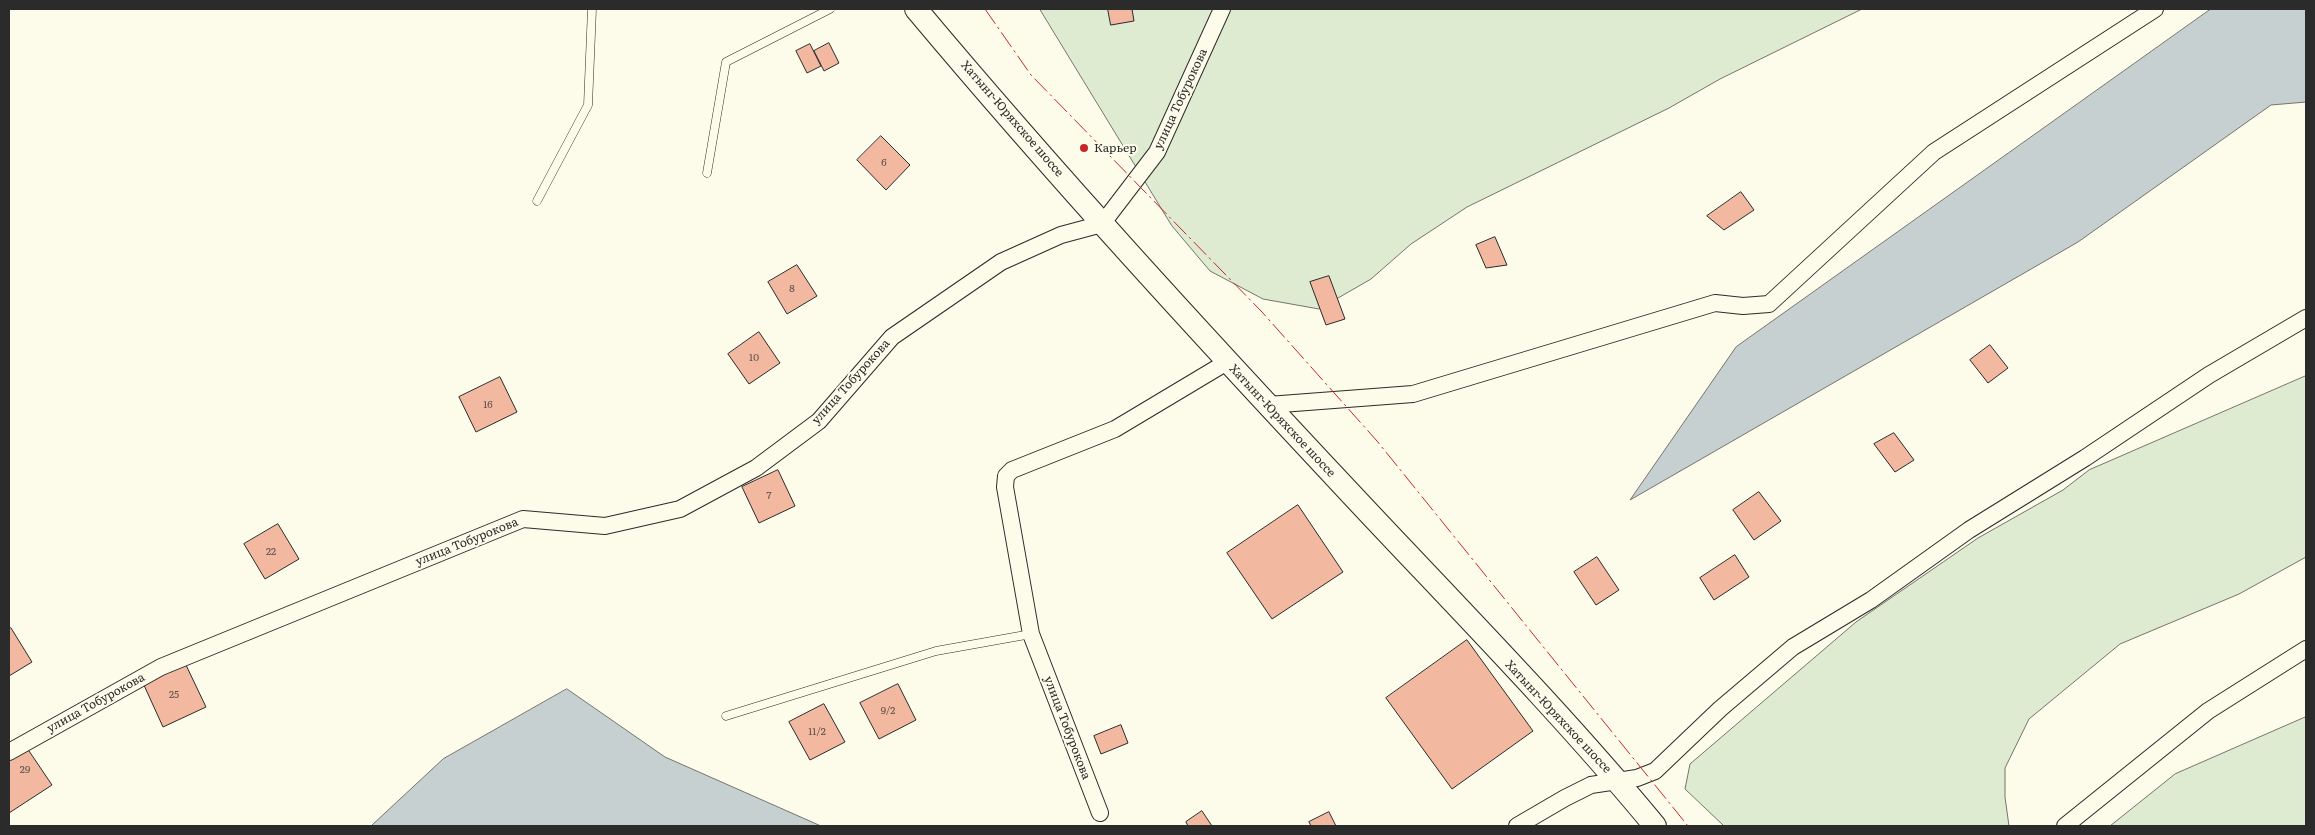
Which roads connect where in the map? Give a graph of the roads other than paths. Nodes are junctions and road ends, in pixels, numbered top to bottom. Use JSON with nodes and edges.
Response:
{"nodes":[{"id":1,"x":592,"y":9,"type":"edge"},
{"id":2,"x":830,"y":9,"type":"edge"},
{"id":3,"x":916,"y":9,"type":"edge"},
{"id":4,"x":1222,"y":9,"type":"edge"},
{"id":5,"x":2156,"y":9,"type":"edge"},
{"id":6,"x":706,"y":174,"type":"dead end"},
{"id":7,"x":537,"y":201,"type":"dead end"},
{"id":8,"x":1102,"y":224,"type":"junction"},
{"id":9,"x":2306,"y":318,"type":"edge"},
{"id":10,"x":1227,"y":362,"type":"junction"},
{"id":11,"x":1268,"y":405,"type":"junction"},
{"id":12,"x":1031,"y":634,"type":"junction"},
{"id":13,"x":2306,"y":649,"type":"edge"},
{"id":14,"x":726,"y":716,"type":"dead end"},
{"id":15,"x":9,"y":752,"type":"edge"},
{"id":16,"x":1619,"y":782,"type":"junction"},
{"id":17,"x":1100,"y":813,"type":"dead end"},
{"id":18,"x":1517,"y":826,"type":"edge"},
{"id":19,"x":1655,"y":826,"type":"edge"},
{"id":20,"x":2065,"y":826,"type":"edge"}],
"edges":[{"from":1,"to":7,"type":"lane"},
{"from":2,"to":6,"type":"lane"},
{"from":3,"to":8,"type":"street","name":"Хатынг-Юряхское шоссе"},
{"from":4,"to":8,"type":"street","name":"улица Тобурокова"},
{"from":5,"to":11,"type":"street"},
{"from":8,"to":10,"type":"street","name":"Хатынг-Юряхское шоссе"},
{"from":8,"to":15,"type":"street","name":"улица Тобурокова"},
{"from":9,"to":16,"type":"street"},
{"from":10,"to":11,"type":"street","name":"Хатынг-Юряхское шоссе"},
{"from":10,"to":12,"type":"street","name":"улица Тобурокова"},
{"from":11,"to":16,"type":"street","name":"Хатынг-Юряхское шоссе"},
{"from":12,"to":14,"type":"lane"},
{"from":12,"to":17,"type":"street","name":"улица Тобурокова"},
{"from":13,"to":20,"type":"street"},
{"from":16,"to":18,"type":"street"},
{"from":16,"to":19,"type":"street","name":"Хатынг-Юряхское шоссе"}]}
